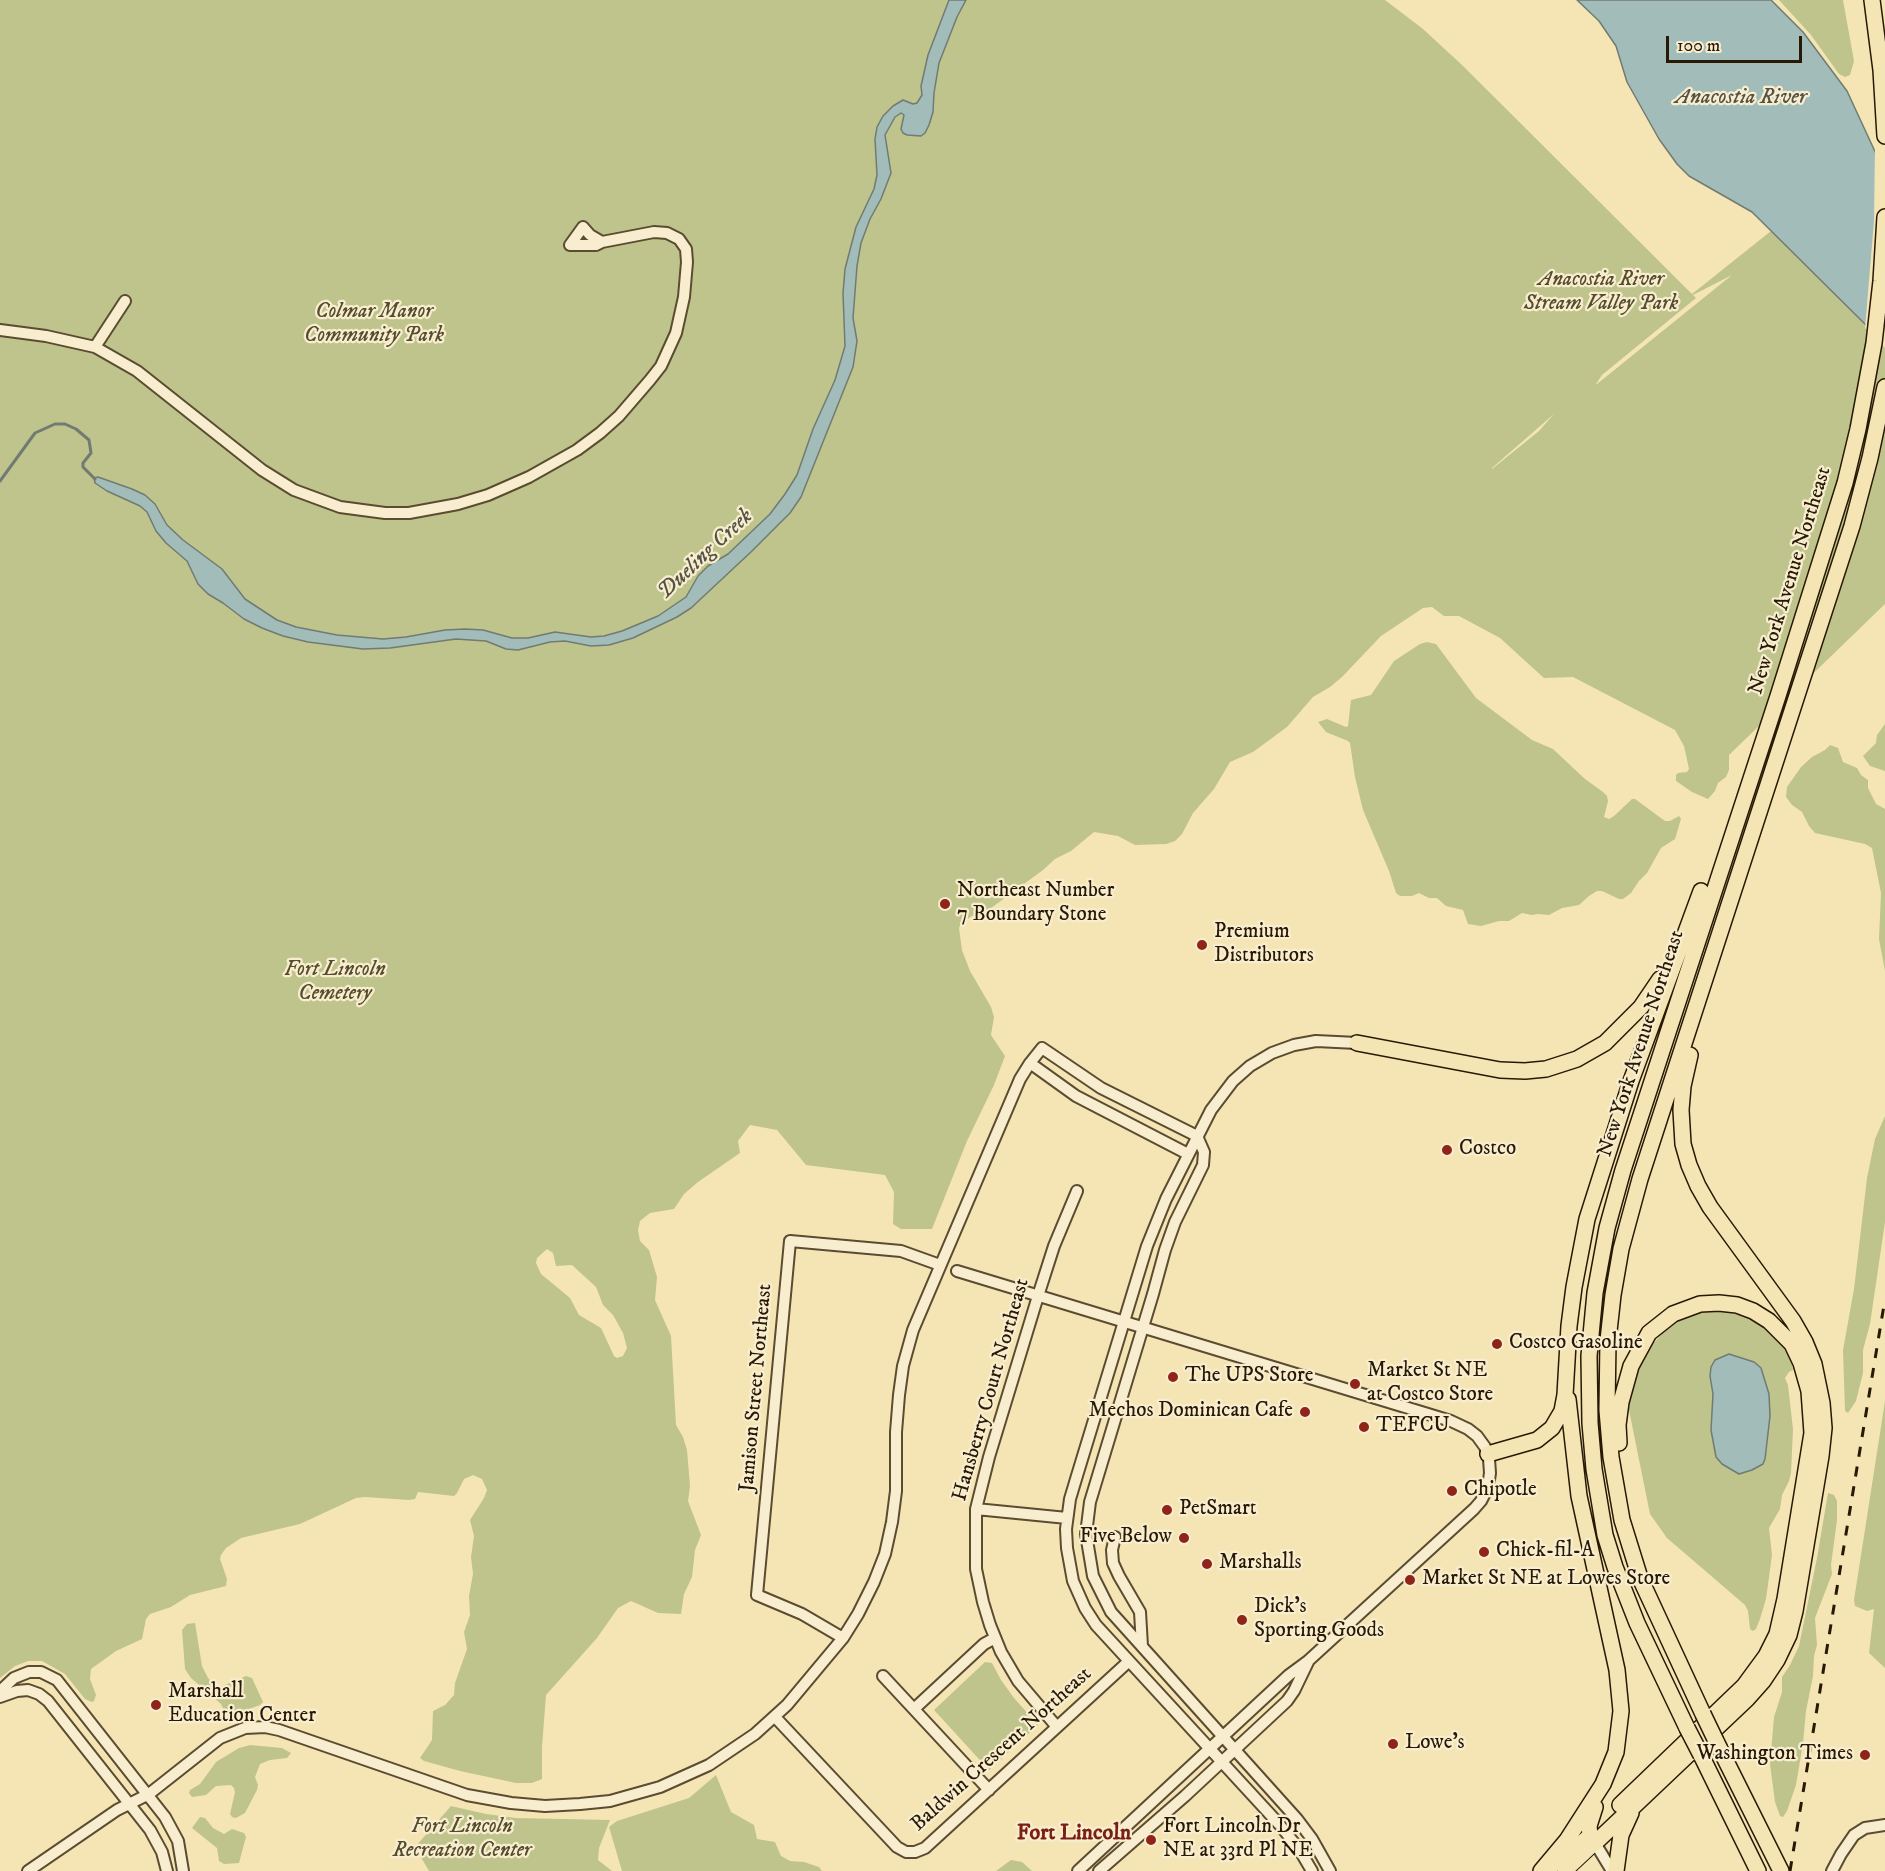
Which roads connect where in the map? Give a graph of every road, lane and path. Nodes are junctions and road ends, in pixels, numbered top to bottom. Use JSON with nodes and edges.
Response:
{"nodes":[{"id":1,"x":1872,"y":0,"type":"edge"},
{"id":2,"x":1885,"y":129,"type":"edge"},
{"id":3,"x":1885,"y":136,"type":"edge"},
{"id":4,"x":1885,"y":217,"type":"edge"},
{"id":5,"x":602,"y":242,"type":"dead end"},
{"id":6,"x":125,"y":301,"type":"dead end"},
{"id":7,"x":0,"y":330,"type":"edge"},
{"id":8,"x":95,"y":347,"type":"junction"},
{"id":9,"x":1885,"y":387,"type":"edge"},
{"id":10,"x":1745,"y":796,"type":"junction"},
{"id":11,"x":1701,"y":891,"type":"junction"},
{"id":12,"x":1723,"y":924,"type":"junction"},
{"id":13,"x":1357,"y":1043,"type":"joint"},
{"id":14,"x":1030,"y":1063,"type":"junction"},
{"id":15,"x":1197,"y":1136,"type":"junction"},
{"id":16,"x":1188,"y":1154,"type":"junction"},
{"id":17,"x":1077,"y":1191,"type":"dead end"},
{"id":18,"x":940,"y":1265,"type":"junction"},
{"id":19,"x":957,"y":1271,"type":"dead end"},
{"id":20,"x":1038,"y":1296,"type":"junction"},
{"id":21,"x":1124,"y":1323,"type":"junction"},
{"id":22,"x":1143,"y":1328,"type":"junction"},
{"id":23,"x":1567,"y":1378,"type":"junction"},
{"id":24,"x":1488,"y":1454,"type":"junction"},
{"id":25,"x":976,"y":1509,"type":"junction"},
{"id":26,"x":1067,"y":1518,"type":"junction"},
{"id":27,"x":1115,"y":1537,"type":"dead end"},
{"id":28,"x":1640,"y":1578,"type":"junction"},
{"id":29,"x":843,"y":1638,"type":"junction"},
{"id":30,"x":995,"y":1638,"type":"junction"},
{"id":31,"x":1142,"y":1646,"type":"junction"},
{"id":32,"x":1308,"y":1661,"type":"junction"},
{"id":33,"x":1128,"y":1662,"type":"junction"},
{"id":34,"x":883,"y":1676,"type":"dead end"},
{"id":35,"x":0,"y":1691,"type":"edge"},
{"id":36,"x":0,"y":1697,"type":"edge"},
{"id":37,"x":914,"y":1709,"type":"junction"},
{"id":38,"x":775,"y":1717,"type":"junction"},
{"id":39,"x":1058,"y":1726,"type":"junction"},
{"id":40,"x":1223,"y":1736,"type":"junction"},
{"id":41,"x":1210,"y":1749,"type":"junction"},
{"id":42,"x":1235,"y":1749,"type":"junction"},
{"id":43,"x":1221,"y":1761,"type":"junction"},
{"id":44,"x":1603,"y":1785,"type":"junction"},
{"id":45,"x":989,"y":1790,"type":"junction"},
{"id":46,"x":149,"y":1794,"type":"junction"},
{"id":47,"x":131,"y":1804,"type":"junction"},
{"id":48,"x":1635,"y":1804,"type":"junction"},
{"id":49,"x":1885,"y":1825,"type":"edge"},
{"id":50,"x":1112,"y":1839,"type":"junction"},
{"id":51,"x":1592,"y":1839,"type":"junction"},
{"id":52,"x":1122,"y":1850,"type":"junction"},
{"id":53,"x":28,"y":1871,"type":"edge"},
{"id":54,"x":167,"y":1871,"type":"edge"},
{"id":55,"x":183,"y":1871,"type":"edge"},
{"id":56,"x":1078,"y":1871,"type":"edge"},
{"id":57,"x":1099,"y":1871,"type":"edge"},
{"id":58,"x":1312,"y":1871,"type":"edge"},
{"id":59,"x":1330,"y":1871,"type":"edge"},
{"id":60,"x":1543,"y":1871,"type":"edge"},
{"id":61,"x":1564,"y":1871,"type":"edge"},
{"id":62,"x":1614,"y":1871,"type":"edge"},
{"id":63,"x":1758,"y":1871,"type":"edge"},
{"id":64,"x":1781,"y":1871,"type":"edge"},
{"id":65,"x":1833,"y":1871,"type":"edge"}],
"edges":[{"from":1,"to":2,"type":"highway"},
{"from":2,"to":3,"type":"highway"},
{"from":4,"to":10,"type":"highway","name":"New York Avenue Northeast"},
{"from":5,"to":8,"type":"street"},
{"from":6,"to":8,"type":"street"},
{"from":7,"to":8,"type":"street"},
{"from":9,"to":12,"type":"highway","name":"New York Avenue Northeast"},
{"from":10,"to":11,"type":"highway"},
{"from":10,"to":63,"type":"highway","name":"New York Avenue Northeast","bridge":true},
{"from":11,"to":13,"type":"highway"},
{"from":11,"to":23,"type":"highway"},
{"from":12,"to":28,"type":"highway","name":"New York Avenue Northeast"},
{"from":12,"to":48,"type":"highway"},
{"from":13,"to":15,"type":"street"},
{"from":14,"to":15,"type":"street"},
{"from":14,"to":16,"type":"street"},
{"from":14,"to":18,"type":"street"},
{"from":15,"to":16,"type":"street"},
{"from":15,"to":22,"type":"street"},
{"from":16,"to":21,"type":"street"},
{"from":17,"to":20,"type":"street","name":"Hansberry Court Northeast"},
{"from":18,"to":29,"type":"street"},
{"from":18,"to":29,"type":"street","name":"Jamison Street Northeast"},
{"from":19,"to":20,"type":"street"},
{"from":20,"to":21,"type":"street"},
{"from":20,"to":25,"type":"street","name":"Hansberry Court Northeast"},
{"from":21,"to":22,"type":"street"},
{"from":21,"to":26,"type":"street"},
{"from":22,"to":24,"type":"street"},
{"from":22,"to":31,"type":"street"},
{"from":23,"to":24,"type":"highway"},
{"from":23,"to":44,"type":"highway"},
{"from":24,"to":32,"type":"street"},
{"from":25,"to":26,"type":"street"},
{"from":25,"to":30,"type":"street","name":"Hansberry Court Northeast"},
{"from":26,"to":33,"type":"street"},
{"from":27,"to":31,"type":"street"},
{"from":28,"to":51,"type":"highway"},
{"from":28,"to":64,"type":"highway","name":"New York Avenue Northeast","bridge":true},
{"from":29,"to":38,"type":"street"},
{"from":30,"to":37,"type":"street"},
{"from":30,"to":39,"type":"street","name":"Hansberry Court Northeast"},
{"from":31,"to":40,"type":"street"},
{"from":32,"to":40,"type":"street"},
{"from":32,"to":42,"type":"street"},
{"from":33,"to":39,"type":"street","name":"Baldwin Crescent Northeast"},
{"from":33,"to":41,"type":"street"},
{"from":34,"to":37,"type":"street"},
{"from":35,"to":46,"type":"street"},
{"from":36,"to":47,"type":"street"},
{"from":37,"to":45,"type":"street"},
{"from":38,"to":45,"type":"street","name":"Baldwin Crescent Northeast"},
{"from":38,"to":46,"type":"street"},
{"from":39,"to":45,"type":"street","name":"Baldwin Crescent Northeast"},
{"from":40,"to":41,"type":"street"},
{"from":40,"to":42,"type":"street"},
{"from":41,"to":43,"type":"street"},
{"from":41,"to":50,"type":"street"},
{"from":42,"to":43,"type":"street"},
{"from":42,"to":59,"type":"street"},
{"from":43,"to":52,"type":"street"},
{"from":43,"to":58,"type":"street"},
{"from":44,"to":51,"type":"highway"},
{"from":44,"to":60,"type":"highway"},
{"from":46,"to":47,"type":"street"},
{"from":46,"to":55,"type":"street"},
{"from":47,"to":53,"type":"street"},
{"from":47,"to":54,"type":"street"},
{"from":48,"to":51,"type":"highway"},
{"from":48,"to":62,"type":"highway"},
{"from":49,"to":65,"type":"street"},
{"from":50,"to":52,"type":"street"},
{"from":50,"to":56,"type":"street"},
{"from":51,"to":60,"type":"main road"},
{"from":51,"to":61,"type":"main road"},
{"from":51,"to":62,"type":"street"},
{"from":52,"to":57,"type":"street"}]}
